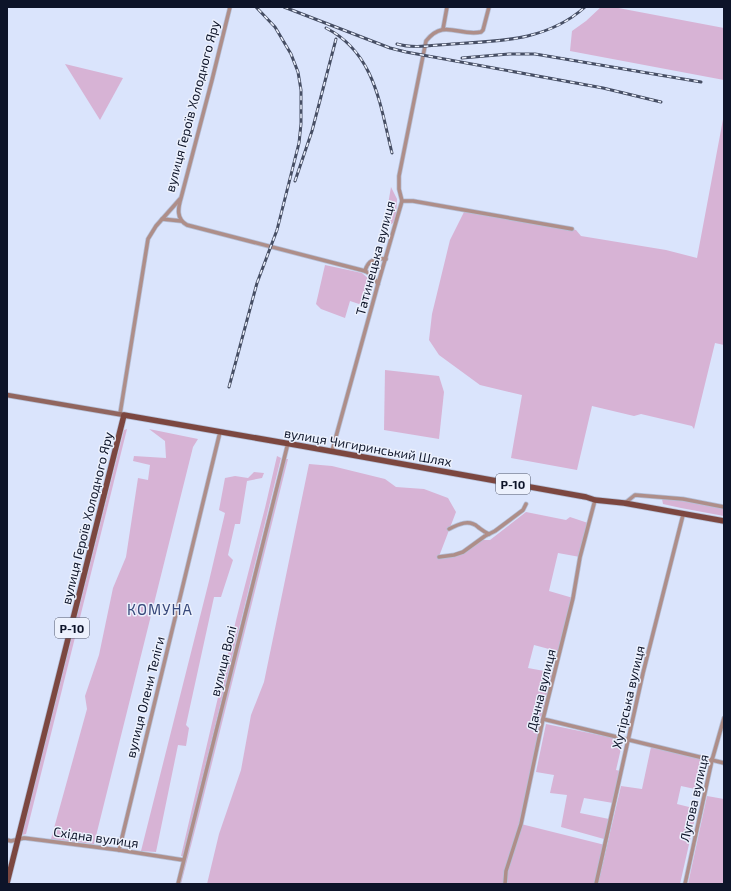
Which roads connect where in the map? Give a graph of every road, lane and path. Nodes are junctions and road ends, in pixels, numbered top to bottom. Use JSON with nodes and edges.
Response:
{"nodes":[{"id":1,"x":230,"y":7,"type":"edge"},
{"id":2,"x":447,"y":7,"type":"edge"},
{"id":3,"x":489,"y":7,"type":"edge"},
{"id":4,"x":443,"y":29,"type":"junction"},
{"id":5,"x":180,"y":198,"type":"junction"},
{"id":6,"x":402,"y":201,"type":"junction"},
{"id":7,"x":162,"y":219,"type":"junction"},
{"id":8,"x":181,"y":221,"type":"junction"},
{"id":9,"x":572,"y":229,"type":"dead end"},
{"id":10,"x":386,"y":259,"type":"junction"},
{"id":11,"x":365,"y":271,"type":"junction"},
{"id":12,"x":378,"y":284,"type":"junction"},
{"id":13,"x":7,"y":395,"type":"edge"},
{"id":14,"x":122,"y":415,"type":"junction"},
{"id":15,"x":220,"y":432,"type":"junction"},
{"id":16,"x":288,"y":443,"type":"junction"},
{"id":17,"x":332,"y":451,"type":"junction"},
{"id":18,"x":595,"y":500,"type":"junction"},
{"id":19,"x":624,"y":503,"type":"junction"},
{"id":20,"x":526,"y":504,"type":"dead end"},
{"id":21,"x":724,"y":508,"type":"edge"},
{"id":22,"x":683,"y":515,"type":"junction"},
{"id":23,"x":724,"y":521,"type":"edge"},
{"id":24,"x":449,"y":528,"type":"dead end"},
{"id":25,"x":489,"y":534,"type":"junction"},
{"id":26,"x":439,"y":557,"type":"dead end"},
{"id":27,"x":724,"y":718,"type":"edge"},
{"id":28,"x":543,"y":719,"type":"junction"},
{"id":29,"x":628,"y":739,"type":"junction"},
{"id":30,"x":712,"y":760,"type":"junction"},
{"id":31,"x":724,"y":763,"type":"edge"},
{"id":32,"x":7,"y":840,"type":"edge"},
{"id":33,"x":18,"y":840,"type":"junction"},
{"id":34,"x":119,"y":850,"type":"junction"},
{"id":35,"x":183,"y":860,"type":"junction"},
{"id":36,"x":7,"y":883,"type":"edge"},
{"id":37,"x":178,"y":884,"type":"edge"},
{"id":38,"x":505,"y":884,"type":"edge"},
{"id":39,"x":596,"y":884,"type":"edge"},
{"id":40,"x":685,"y":884,"type":"edge"}],
"edges":[{"from":1,"to":5,"type":"street","name":"вулиця Героїв Холодного Яру"},
{"from":2,"to":4,"type":"street"},
{"from":3,"to":4,"type":"street"},
{"from":4,"to":6,"type":"street","name":"Татинецька вулиця"},
{"from":5,"to":7,"type":"street","name":"вулиця Героїв Холодного Яру"},
{"from":5,"to":8,"type":"street"},
{"from":6,"to":9,"type":"street"},
{"from":6,"to":10,"type":"street","name":"Татинецька вулиця"},
{"from":7,"to":8,"type":"street"},
{"from":7,"to":14,"type":"street","name":"вулиця Героїв Холодного Яру"},
{"from":8,"to":11,"type":"street"},
{"from":10,"to":11,"type":"street"},
{"from":10,"to":12,"type":"street","name":"Татинецька вулиця"},
{"from":11,"to":12,"type":"street"},
{"from":12,"to":17,"type":"street","name":"Татинецька вулиця"},
{"from":13,"to":14,"type":"main road","name":"вулиця Чигиринський Шлях"},
{"from":14,"to":15,"type":"main road","name":"вулиця Чигиринський Шлях","number":"Р-10"},
{"from":14,"to":33,"type":"main road","name":"вулиця Героїв Холодного Яру","number":"Р-10"},
{"from":15,"to":16,"type":"main road","name":"вулиця Чигиринський Шлях","number":"Р-10"},
{"from":15,"to":34,"type":"street","name":"вулиця Олени Теліги"},
{"from":16,"to":17,"type":"main road","name":"вулиця Чигиринський Шлях","number":"Р-10"},
{"from":16,"to":35,"type":"street","name":"вулиця Волі"},
{"from":17,"to":18,"type":"main road","name":"вулиця Чигиринський Шлях","number":"Р-10"},
{"from":18,"to":19,"type":"main road","name":"вулиця Чигиринський Шлях","number":"Р-10"},
{"from":18,"to":28,"type":"street","name":"Дачна вулиця"},
{"from":19,"to":21,"type":"street"},
{"from":19,"to":22,"type":"main road","name":"вулиця Чигиринський Шлях","number":"Р-10"},
{"from":20,"to":25,"type":"street"},
{"from":22,"to":23,"type":"main road","name":"вулиця Чигиринський Шлях","number":"Р-10"},
{"from":22,"to":29,"type":"street","name":"Хутірська вулиця"},
{"from":24,"to":25,"type":"street"},
{"from":25,"to":26,"type":"street"},
{"from":27,"to":30,"type":"street","name":"Лугова вулиця"},
{"from":28,"to":29,"type":"street"},
{"from":28,"to":38,"type":"street","name":"Дачна вулиця"},
{"from":29,"to":30,"type":"street"},
{"from":29,"to":39,"type":"street","name":"Хутірська вулиця"},
{"from":30,"to":31,"type":"street"},
{"from":30,"to":40,"type":"street","name":"Лугова вулиця"},
{"from":32,"to":33,"type":"street","name":"Східна вулиця"},
{"from":33,"to":34,"type":"street","name":"Східна вулиця"},
{"from":33,"to":36,"type":"main road","name":"вулиця Героїв Холодного Яру","number":"Р-10"},
{"from":34,"to":35,"type":"street","name":"Східна вулиця"},
{"from":35,"to":37,"type":"street","name":"вулиця Волі"}]}
